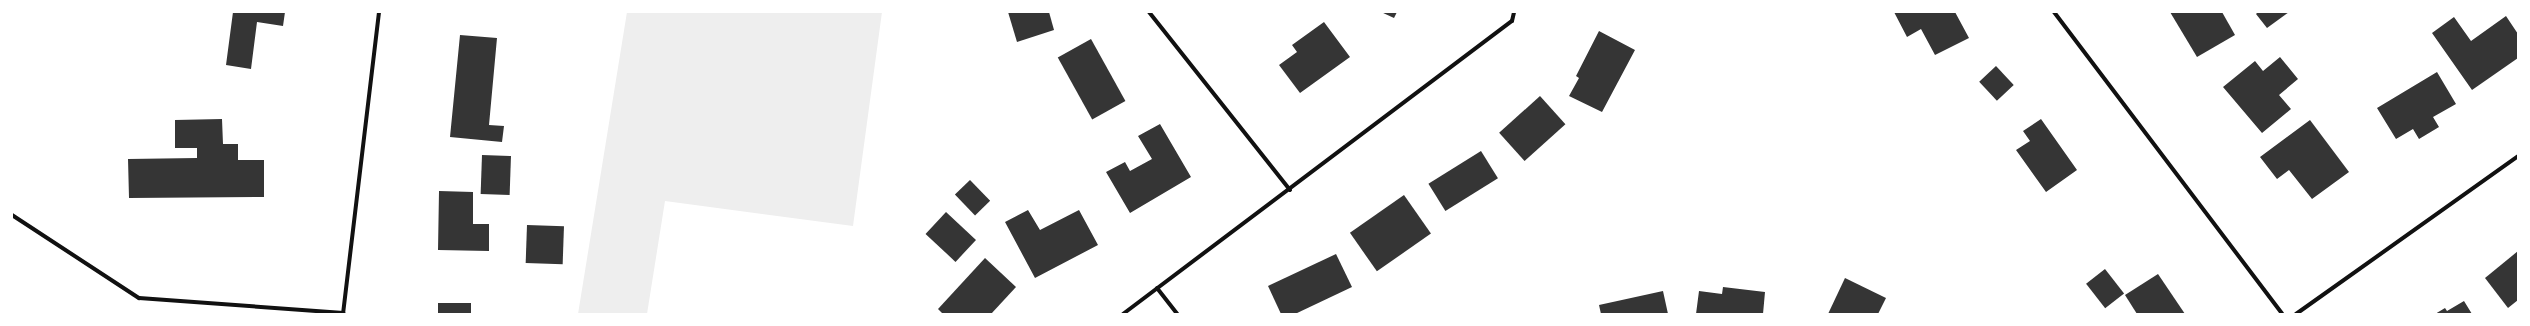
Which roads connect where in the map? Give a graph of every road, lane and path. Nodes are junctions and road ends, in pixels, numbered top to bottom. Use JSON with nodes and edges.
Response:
{"nodes":[{"id":1,"x":379,"y":12,"type":"edge"},
{"id":2,"x":1149,"y":12,"type":"edge"},
{"id":3,"x":1514,"y":12,"type":"edge"},
{"id":4,"x":2054,"y":12,"type":"edge"},
{"id":5,"x":2518,"y":156,"type":"edge"},
{"id":6,"x":1290,"y":190,"type":"junction"},
{"id":7,"x":12,"y":215,"type":"edge"},
{"id":8,"x":1157,"y":288,"type":"junction"},
{"id":9,"x":343,"y":314,"type":"edge"},
{"id":10,"x":1123,"y":314,"type":"edge"},
{"id":11,"x":1177,"y":314,"type":"edge"},
{"id":12,"x":2282,"y":314,"type":"edge"},
{"id":13,"x":2296,"y":314,"type":"edge"}],
"edges":[{"from":1,"to":9,"type":"street"},
{"from":2,"to":6,"type":"street"},
{"from":3,"to":6,"type":"street"},
{"from":4,"to":12,"type":"street"},
{"from":5,"to":13,"type":"street"},
{"from":6,"to":8,"type":"street"},
{"from":7,"to":9,"type":"street"},
{"from":8,"to":10,"type":"street"},
{"from":8,"to":11,"type":"street"}]}
